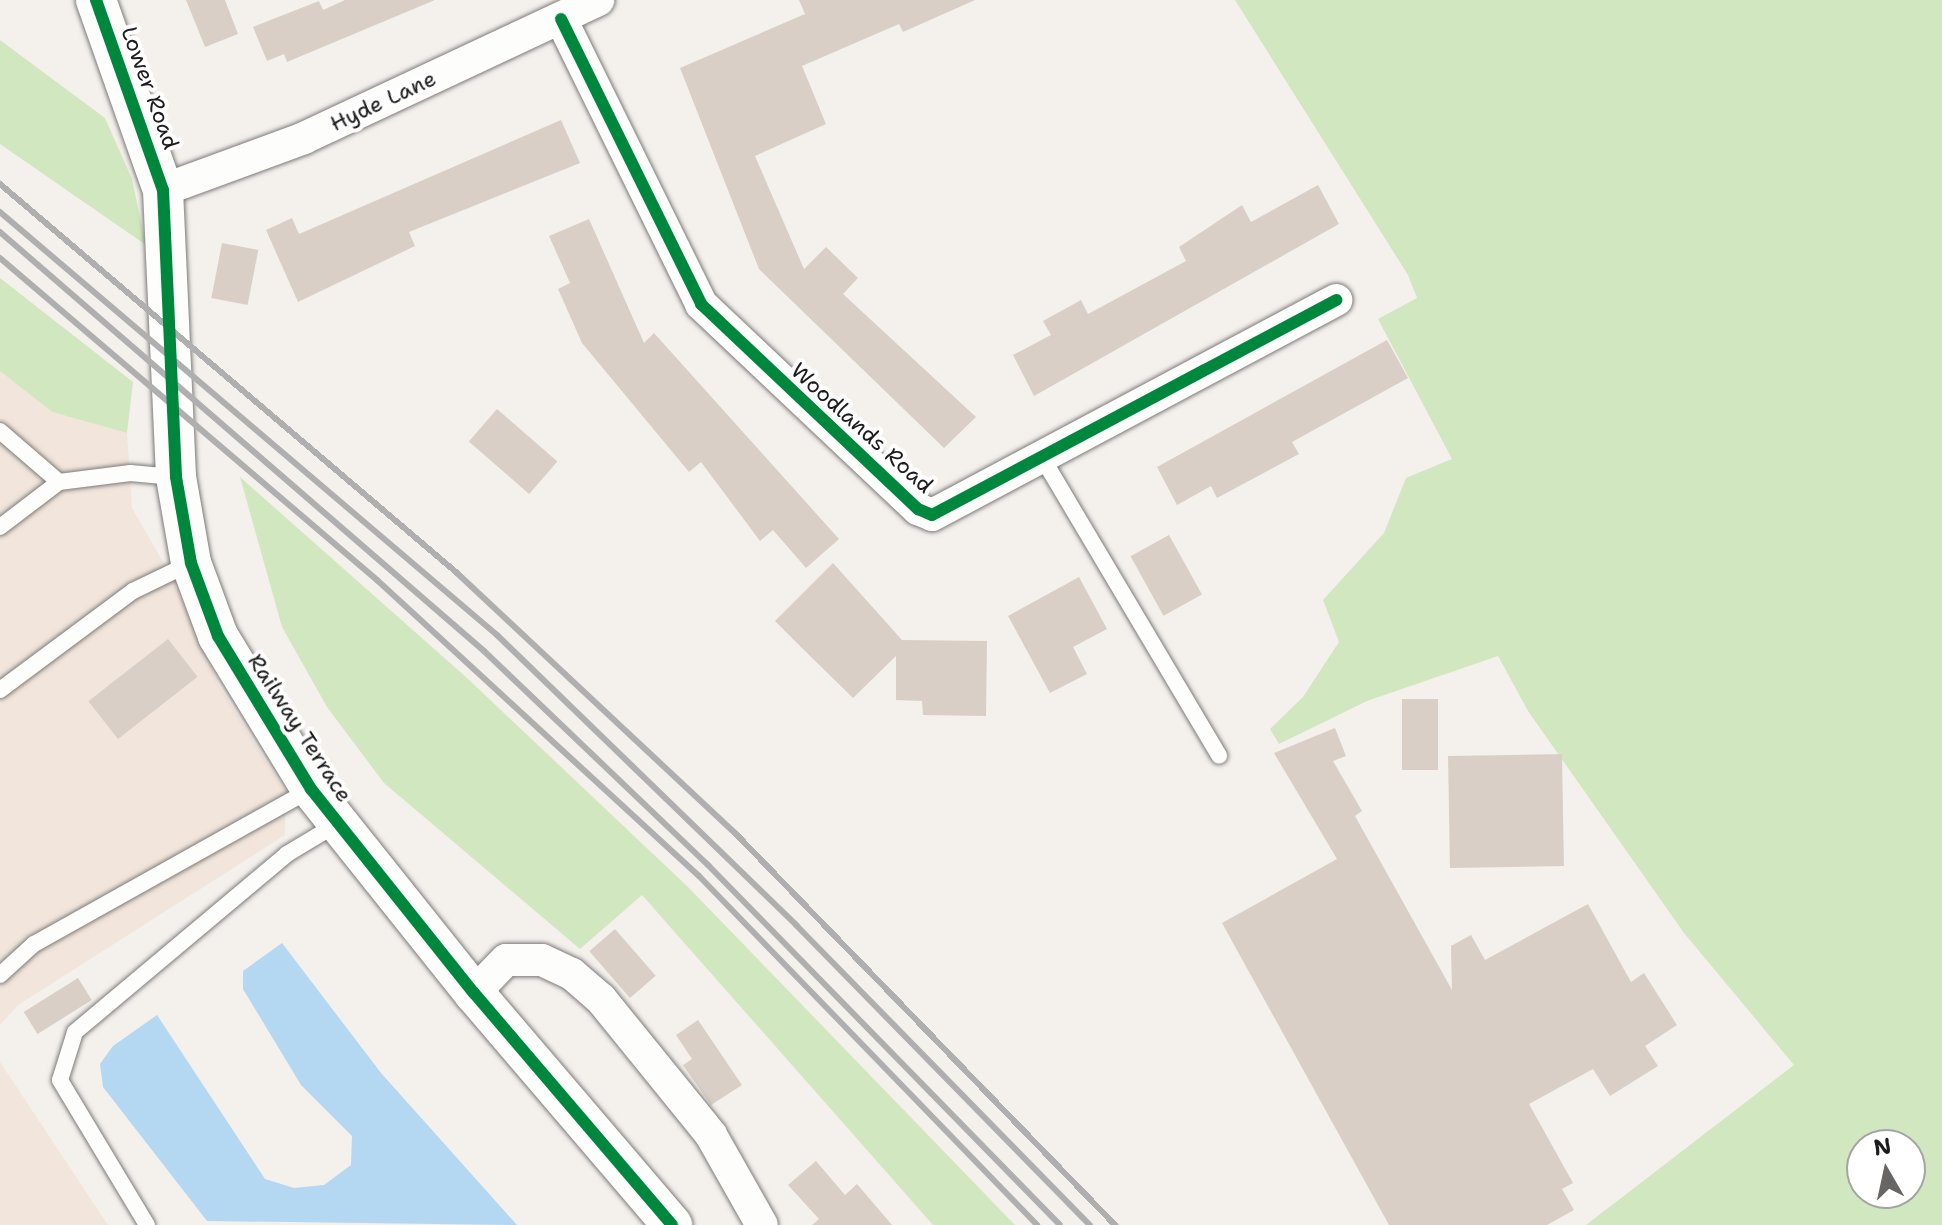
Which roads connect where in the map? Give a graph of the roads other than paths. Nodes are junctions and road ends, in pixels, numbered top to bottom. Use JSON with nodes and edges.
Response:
{"nodes":[{"id":1,"x":96,"y":0,"type":"edge"},
{"id":2,"x":598,"y":0,"type":"edge"},
{"id":3,"x":561,"y":19,"type":"junction"},
{"id":4,"x":163,"y":190,"type":"junction"},
{"id":5,"x":1336,"y":300,"type":"dead end"},
{"id":6,"x":0,"y":431,"type":"edge"},
{"id":7,"x":1043,"y":459,"type":"junction"},
{"id":8,"x":176,"y":477,"type":"junction"},
{"id":9,"x":59,"y":482,"type":"junction"},
{"id":10,"x":0,"y":527,"type":"edge"},
{"id":11,"x":191,"y":563,"type":"junction"},
{"id":12,"x":0,"y":690,"type":"edge"},
{"id":13,"x":1219,"y":756,"type":"dead end"},
{"id":14,"x":311,"y":789,"type":"junction"},
{"id":15,"x":338,"y":823,"type":"junction"},
{"id":16,"x":0,"y":975,"type":"edge"},
{"id":17,"x":474,"y":993,"type":"junction"},
{"id":18,"x":147,"y":1225,"type":"edge"},
{"id":19,"x":672,"y":1225,"type":"edge"},
{"id":20,"x":762,"y":1225,"type":"edge"}],
"edges":[{"from":1,"to":4,"type":"street","name":"Lower Road"},
{"from":2,"to":3,"type":"street","name":"Hyde Lane"},
{"from":3,"to":4,"type":"street","name":"Hyde Lane"},
{"from":3,"to":7,"type":"street","name":"Woodlands Road"},
{"from":4,"to":8,"type":"street","name":"Railway Terrace"},
{"from":5,"to":7,"type":"street","name":"Woodlands Road"},
{"from":6,"to":9,"type":"lane"},
{"from":7,"to":13,"type":"lane"},
{"from":8,"to":9,"type":"lane"},
{"from":8,"to":11,"type":"street","name":"Railway Terrace"},
{"from":9,"to":10,"type":"lane"},
{"from":11,"to":12,"type":"lane"},
{"from":11,"to":14,"type":"street","name":"Railway Terrace"},
{"from":14,"to":15,"type":"street","name":"Railway Terrace"},
{"from":14,"to":16,"type":"lane"},
{"from":15,"to":17,"type":"street","name":"Railway Terrace"},
{"from":15,"to":18,"type":"lane"},
{"from":17,"to":19,"type":"street","name":"Railway Terrace"},
{"from":17,"to":20,"type":"street"}]}
